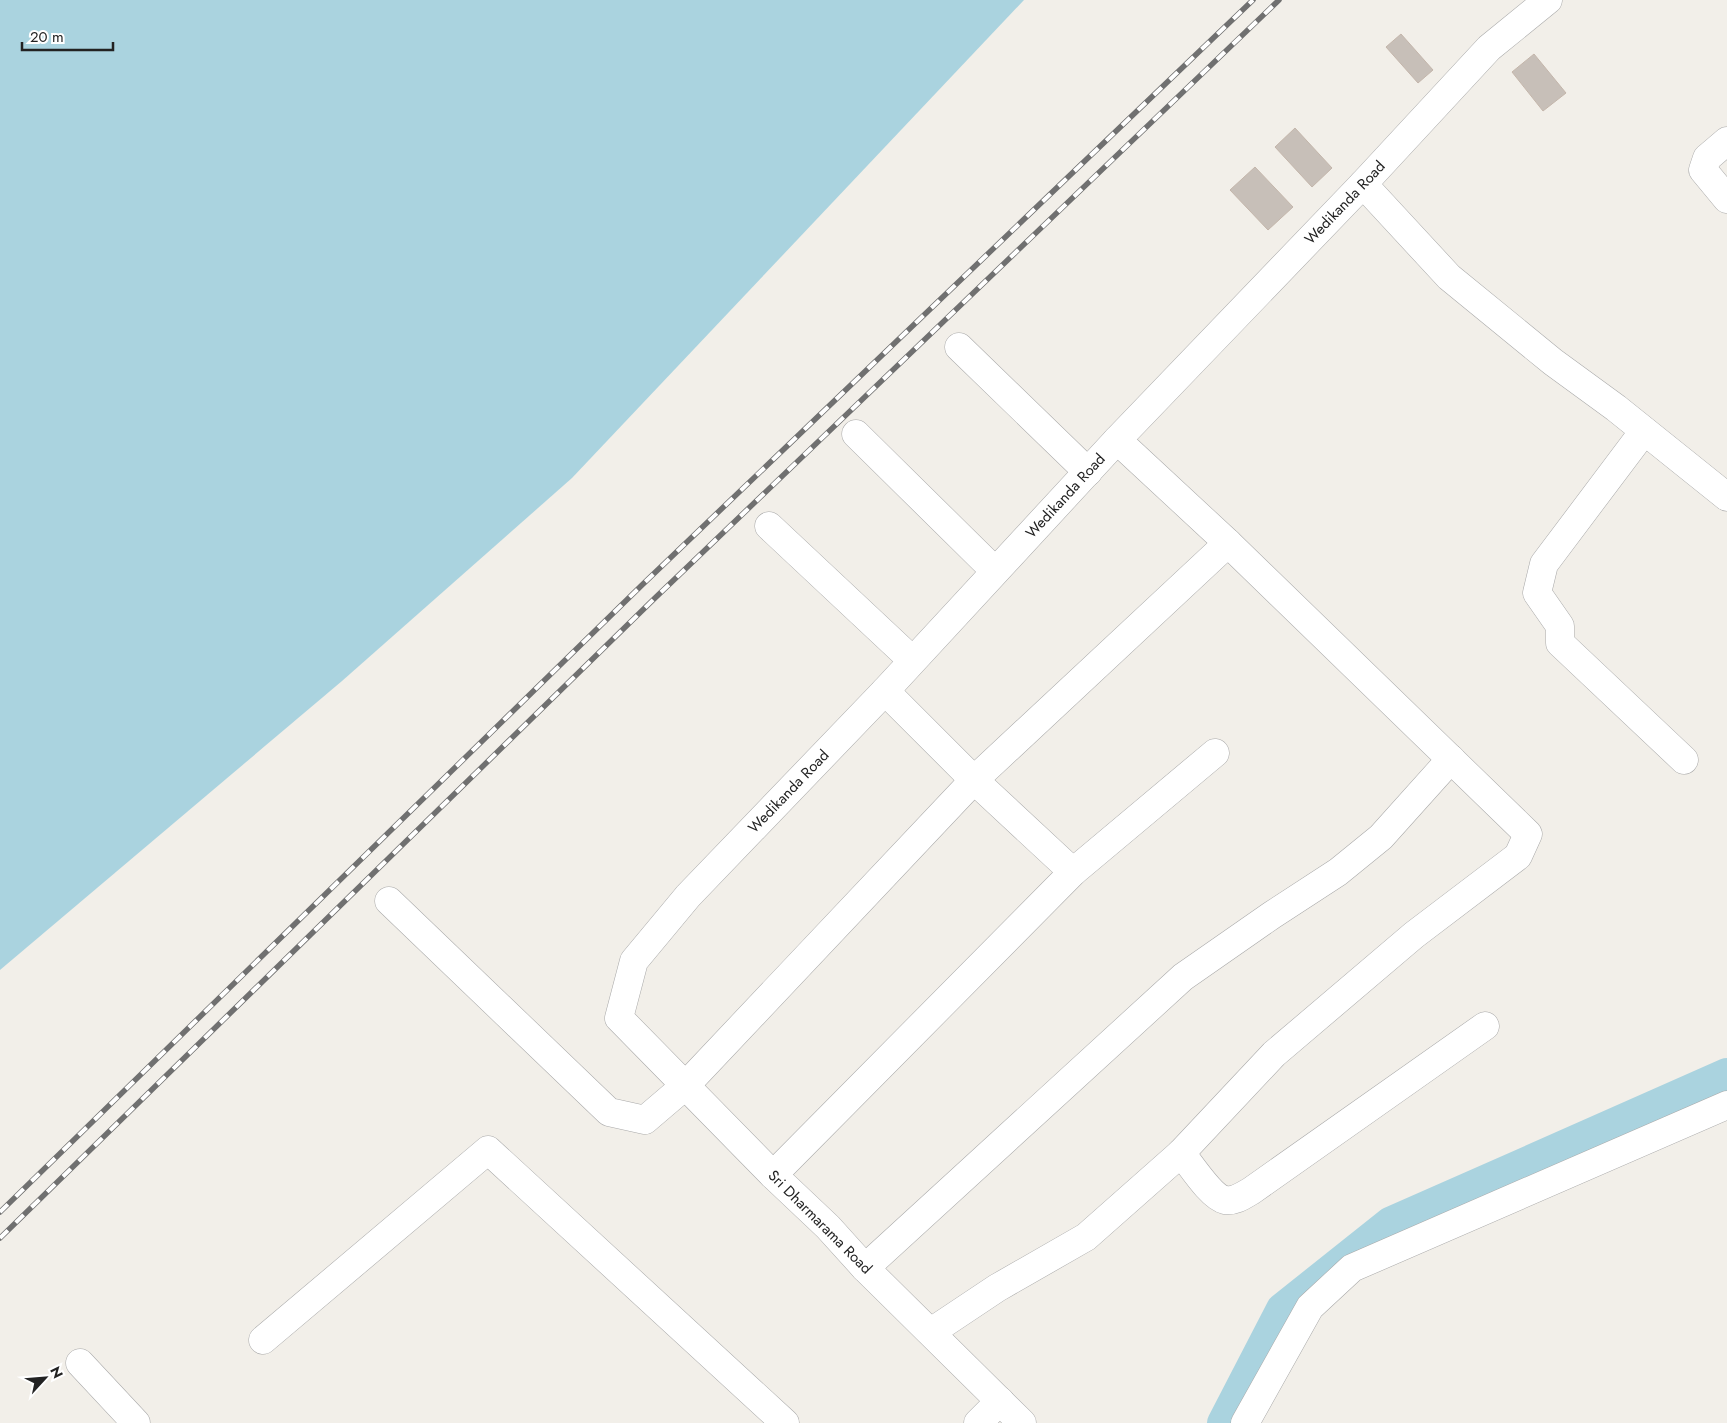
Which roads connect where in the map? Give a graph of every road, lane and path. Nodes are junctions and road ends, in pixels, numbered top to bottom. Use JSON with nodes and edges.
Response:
{"nodes":[{"id":1,"x":1548,"y":0,"type":"edge"},
{"id":2,"x":1727,"y":141,"type":"edge"},
{"id":3,"x":1363,"y":184,"type":"junction"},
{"id":4,"x":1727,"y":199,"type":"edge"},
{"id":5,"x":959,"y":347,"type":"dead end"},
{"id":6,"x":1644,"y":431,"type":"junction"},
{"id":7,"x":856,"y":434,"type":"dead end"},
{"id":8,"x":1117,"y":440,"type":"junction"},
{"id":9,"x":1088,"y":472,"type":"junction"},
{"id":10,"x":1727,"y":497,"type":"edge"},
{"id":11,"x":769,"y":526,"type":"dead end"},
{"id":12,"x":1228,"y":543,"type":"junction"},
{"id":13,"x":995,"y":571,"type":"junction"},
{"id":14,"x":912,"y":660,"type":"junction"},
{"id":15,"x":885,"y":691,"type":"junction"},
{"id":16,"x":1215,"y":753,"type":"dead end"},
{"id":17,"x":1451,"y":759,"type":"junction"},
{"id":18,"x":1684,"y":760,"type":"dead end"},
{"id":19,"x":974,"y":780,"type":"junction"},
{"id":20,"x":1073,"y":872,"type":"junction"},
{"id":21,"x":389,"y":900,"type":"dead end"},
{"id":22,"x":620,"y":1018,"type":"joint"},
{"id":23,"x":1485,"y":1026,"type":"dead end"},
{"id":24,"x":686,"y":1085,"type":"junction"},
{"id":25,"x":1727,"y":1105,"type":"edge"},
{"id":26,"x":1181,"y":1153,"type":"junction"},
{"id":27,"x":773,"y":1175,"type":"junction"},
{"id":28,"x":865,"y":1268,"type":"junction"},
{"id":29,"x":931,"y":1332,"type":"junction"},
{"id":30,"x":264,"y":1340,"type":"dead end"},
{"id":31,"x":80,"y":1363,"type":"dead end"},
{"id":32,"x":1000,"y":1401,"type":"junction"},
{"id":33,"x":136,"y":1423,"type":"edge"},
{"id":34,"x":785,"y":1423,"type":"edge"},
{"id":35,"x":978,"y":1423,"type":"edge"},
{"id":36,"x":1022,"y":1423,"type":"edge"},
{"id":37,"x":1246,"y":1423,"type":"edge"}],
"edges":[{"from":1,"to":3,"type":"street","name":"Wedikanda Road"},
{"from":2,"to":4,"type":"street"},
{"from":3,"to":6,"type":"street"},
{"from":3,"to":8,"type":"street","name":"Wedikanda Road"},
{"from":5,"to":9,"type":"street"},
{"from":6,"to":10,"type":"street"},
{"from":6,"to":18,"type":"street"},
{"from":7,"to":13,"type":"street"},
{"from":8,"to":9,"type":"street","name":"Wedikanda Road"},
{"from":8,"to":12,"type":"street"},
{"from":9,"to":13,"type":"street","name":"Wedikanda Road"},
{"from":11,"to":14,"type":"street"},
{"from":12,"to":17,"type":"street"},
{"from":12,"to":19,"type":"street"},
{"from":13,"to":14,"type":"street","name":"Wedikanda Road"},
{"from":14,"to":15,"type":"street","name":"Wedikanda Road"},
{"from":15,"to":19,"type":"street"},
{"from":15,"to":22,"type":"street","name":"Wedikanda Road"},
{"from":16,"to":20,"type":"street"},
{"from":17,"to":26,"type":"street"},
{"from":17,"to":28,"type":"street"},
{"from":19,"to":20,"type":"street"},
{"from":19,"to":24,"type":"street"},
{"from":20,"to":27,"type":"street"},
{"from":21,"to":24,"type":"street"},
{"from":22,"to":24,"type":"street","name":"Sri Dharmarama Road"},
{"from":23,"to":26,"type":"street"},
{"from":24,"to":27,"type":"street","name":"Sri Dharmarama Road"},
{"from":25,"to":37,"type":"street"},
{"from":26,"to":29,"type":"street"},
{"from":27,"to":28,"type":"street","name":"Sri Dharmarama Road"},
{"from":28,"to":29,"type":"street","name":"Sri Dharmarama Road"},
{"from":29,"to":32,"type":"street","name":"Sri Dharmarama Road"},
{"from":30,"to":34,"type":"street"},
{"from":31,"to":33,"type":"street"},
{"from":32,"to":35,"type":"street"},
{"from":32,"to":36,"type":"street","name":"Sri Dharmarama Road"}]}
